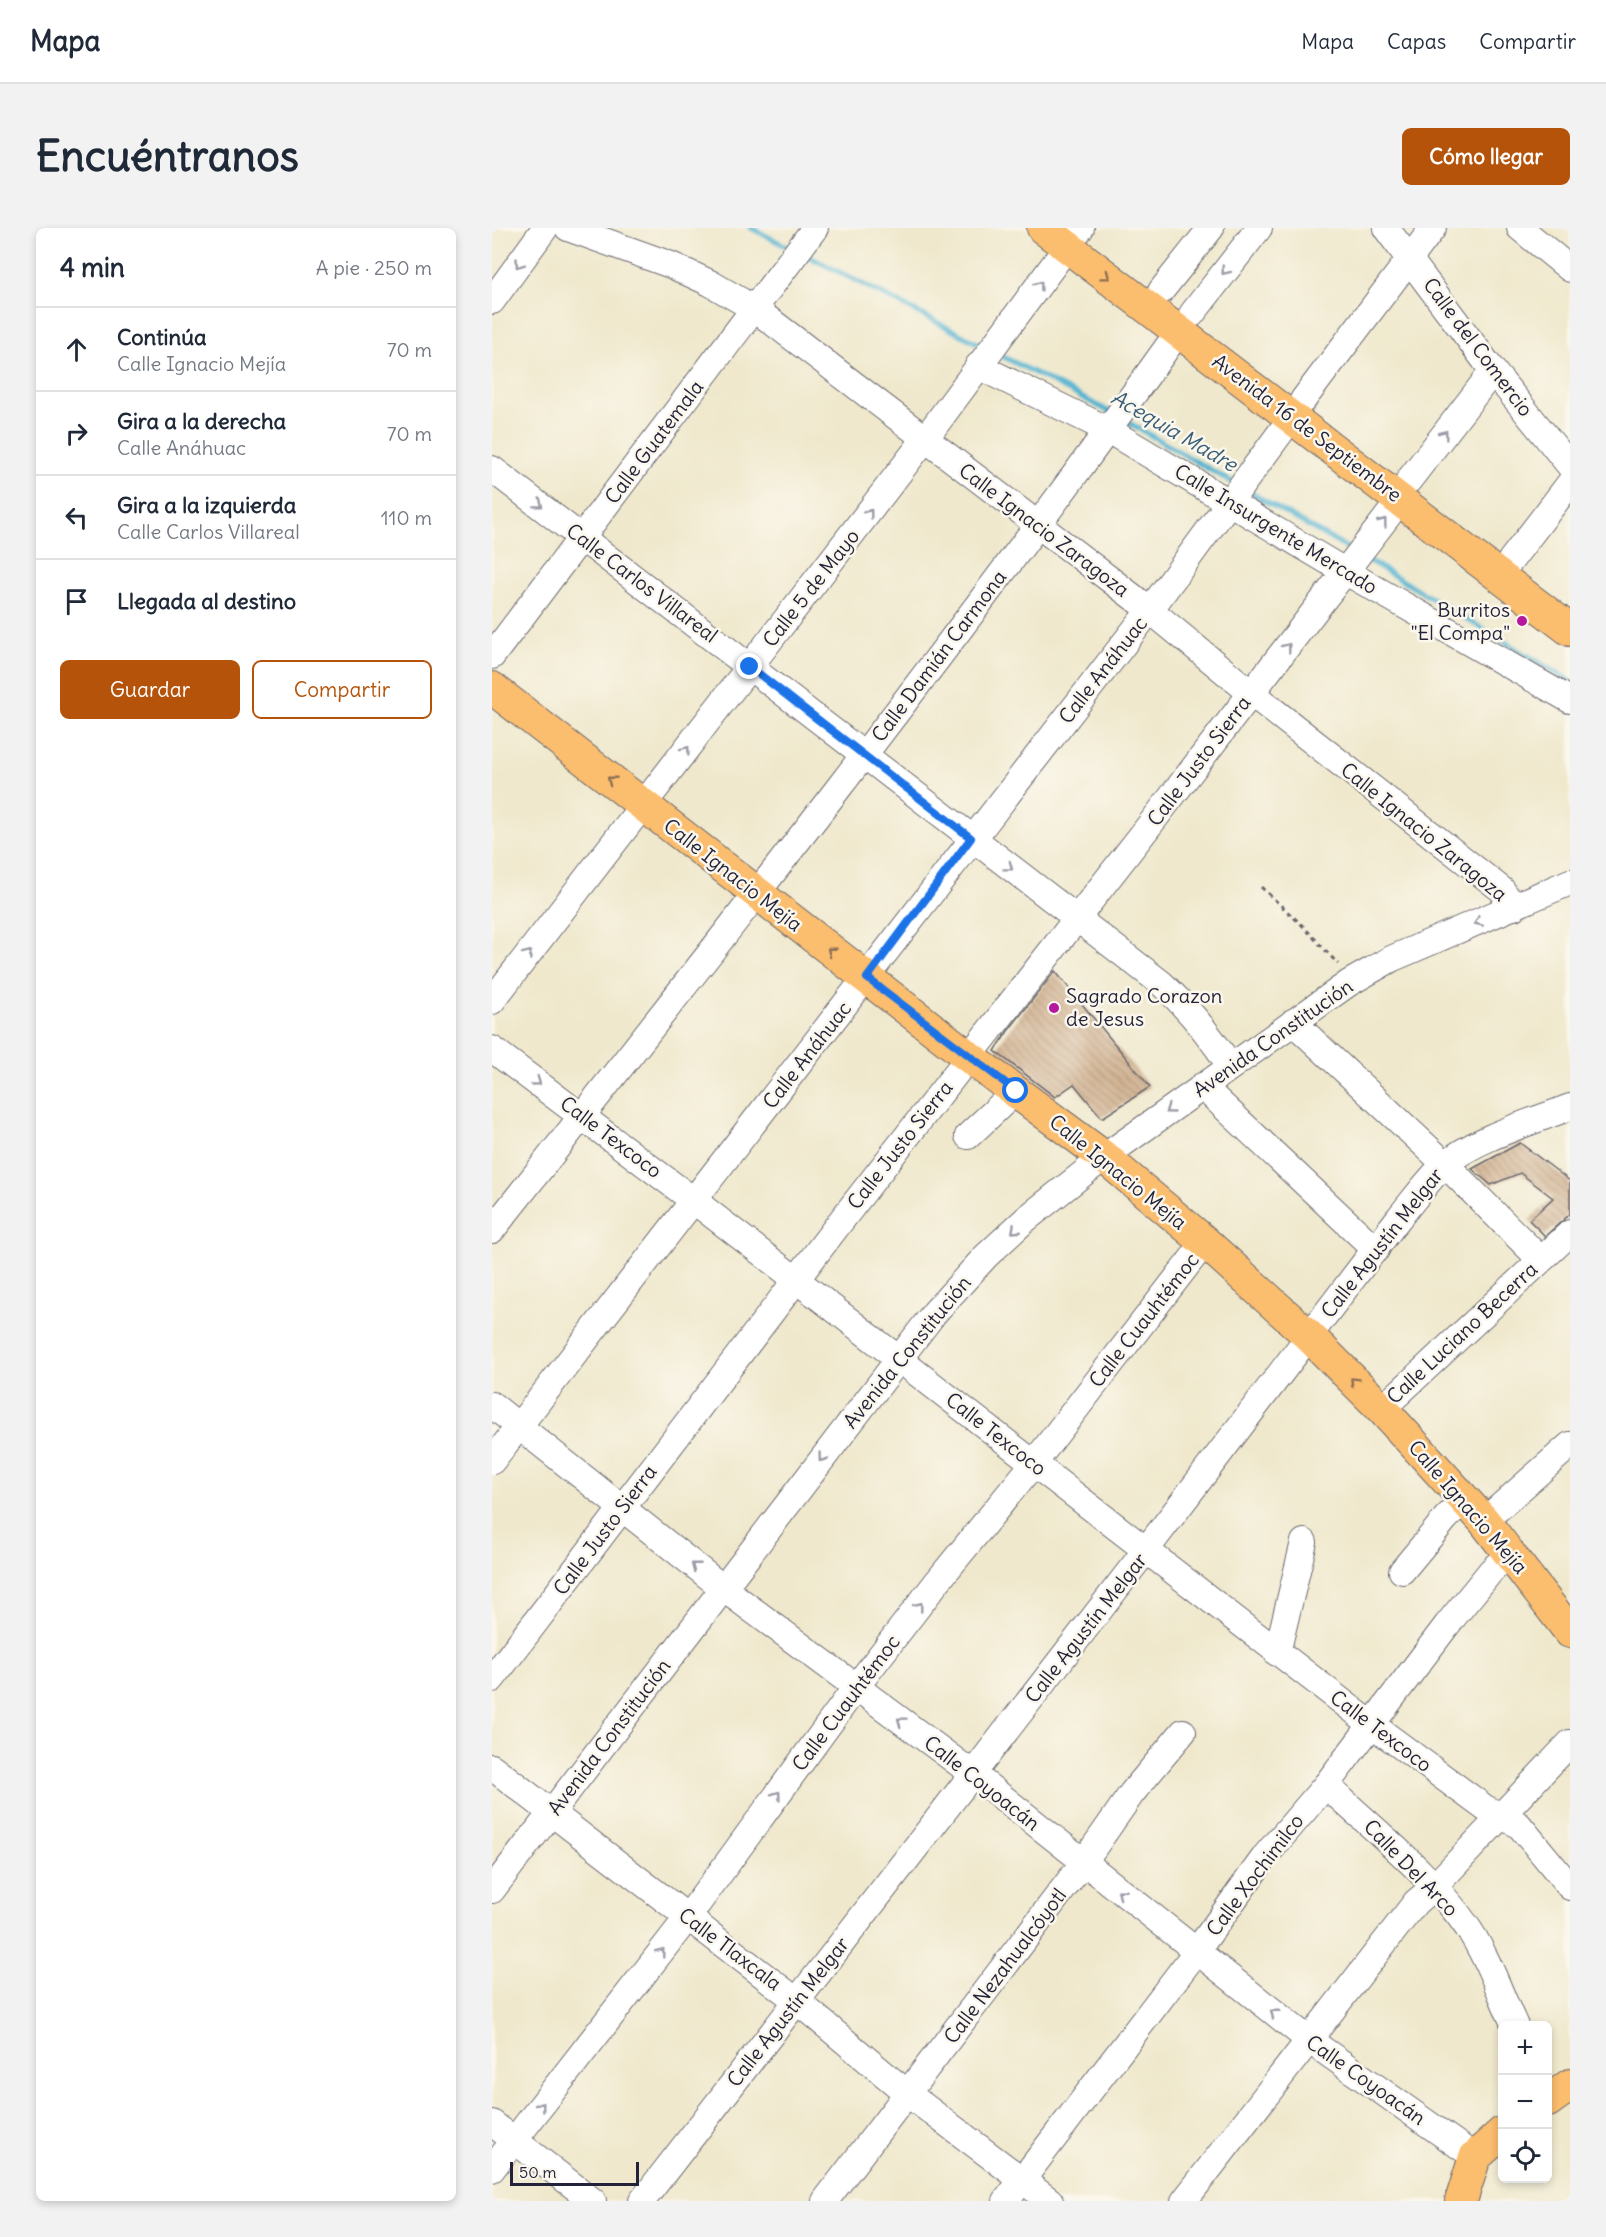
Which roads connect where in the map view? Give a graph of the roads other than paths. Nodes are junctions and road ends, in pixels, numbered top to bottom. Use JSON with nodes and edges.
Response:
{"nodes":[{"id":1,"x":545,"y":228,"type":"edge"},
{"id":2,"x":568,"y":228,"type":"edge"},
{"id":3,"x":1211,"y":228,"type":"edge"},
{"id":4,"x":1259,"y":228,"type":"edge"},
{"id":5,"x":1386,"y":228,"type":"edge"},
{"id":6,"x":1433,"y":228,"type":"edge"},
{"id":7,"x":1520,"y":228,"type":"edge"},
{"id":8,"x":1070,"y":232,"type":"edge"},
{"id":9,"x":810,"y":235,"type":"edge"},
{"id":10,"x":1411,"y":259,"type":"junction"},
{"id":11,"x":1568,"y":264,"type":"edge"},
{"id":12,"x":1161,"y":291,"type":"junction"},
{"id":13,"x":492,"y":301,"type":"edge"},
{"id":14,"x":755,"y":309,"type":"junction"},
{"id":15,"x":1185,"y":323,"type":"junction"},
{"id":16,"x":980,"y":363,"type":"junction"},
{"id":17,"x":1493,"y":370,"type":"junction"},
{"id":18,"x":1298,"y":409,"type":"junction"},
{"id":19,"x":1114,"y":421,"type":"junction"},
{"id":20,"x":925,"y":439,"type":"junction"},
{"id":21,"x":1570,"y":466,"type":"edge"},
{"id":22,"x":492,"y":469,"type":"edge"},
{"id":23,"x":1570,"y":483,"type":"edge"},
{"id":24,"x":1405,"y":490,"type":"junction"},
{"id":25,"x":1231,"y":499,"type":"junction"},
{"id":26,"x":1039,"y":524,"type":"junction"},
{"id":27,"x":581,"y":537,"type":"junction"},
{"id":28,"x":1511,"y":560,"type":"junction"},
{"id":29,"x":1348,"y":569,"type":"junction"},
{"id":30,"x":1570,"y":606,"type":"edge"},
{"id":31,"x":1149,"y":610,"type":"junction"},
{"id":32,"x":1570,"y":630,"type":"edge"},
{"id":33,"x":492,"y":656,"type":"edge"},
{"id":34,"x":750,"y":667,"type":"junction"},
{"id":35,"x":492,"y":688,"type":"edge"},
{"id":36,"x":1251,"y":693,"type":"junction"},
{"id":37,"x":1570,"y":700,"type":"edge"},
{"id":38,"x":864,"y":754,"type":"junction"},
{"id":39,"x":643,"y":805,"type":"junction"},
{"id":40,"x":971,"y":838,"type":"junction"},
{"id":41,"x":1570,"y":882,"type":"edge"},
{"id":42,"x":757,"y":893,"type":"junction"},
{"id":43,"x":1514,"y":907,"type":"junction"},
{"id":44,"x":1077,"y":918,"type":"junction"},
{"id":45,"x":867,"y":978,"type":"junction"},
{"id":46,"x":492,"y":1001,"type":"edge"},
{"id":47,"x":1293,"y":1022,"type":"junction"},
{"id":48,"x":492,"y":1049,"type":"edge"},
{"id":49,"x":969,"y":1057,"type":"junction"},
{"id":50,"x":1230,"y":1066,"type":"junction"},
{"id":51,"x":1202,"y":1086,"type":"junction"},
{"id":52,"x":1016,"y":1091,"type":"junction"},
{"id":53,"x":1570,"y":1107,"type":"edge"},
{"id":54,"x":583,"y":1116,"type":"junction"},
{"id":55,"x":968,"y":1136,"type":"dead end"},
{"id":56,"x":1104,"y":1157,"type":"junction"},
{"id":57,"x":1444,"y":1165,"type":"junction"},
{"id":58,"x":693,"y":1200,"type":"junction"},
{"id":59,"x":492,"y":1230,"type":"edge"},
{"id":60,"x":1205,"y":1242,"type":"junction"},
{"id":61,"x":1567,"y":1242,"type":"edge"},
{"id":62,"x":1376,"y":1250,"type":"junction"},
{"id":63,"x":1540,"y":1259,"type":"junction"},
{"id":64,"x":796,"y":1279,"type":"junction"},
{"id":65,"x":1309,"y":1336,"type":"junction"},
{"id":66,"x":898,"y":1359,"type":"junction"},
{"id":67,"x":492,"y":1405,"type":"edge"},
{"id":68,"x":1382,"y":1409,"type":"junction"},
{"id":69,"x":519,"y":1425,"type":"junction"},
{"id":70,"x":1570,"y":1445,"type":"edge"},
{"id":71,"x":492,"y":1461,"type":"edge"},
{"id":72,"x":1034,"y":1463,"type":"junction"},
{"id":73,"x":621,"y":1508,"type":"junction"},
{"id":74,"x":1475,"y":1510,"type":"junction"},
{"id":75,"x":1304,"y":1542,"type":"dead end"},
{"id":76,"x":1146,"y":1550,"type":"junction"},
{"id":77,"x":1509,"y":1553,"type":"junction"},
{"id":78,"x":1402,"y":1571,"type":"dead end"},
{"id":79,"x":723,"y":1588,"type":"junction"},
{"id":80,"x":1570,"y":1632,"type":"edge"},
{"id":81,"x":1277,"y":1653,"type":"junction"},
{"id":82,"x":492,"y":1679,"type":"edge"},
{"id":83,"x":856,"y":1687,"type":"junction"},
{"id":84,"x":1371,"y":1724,"type":"junction"},
{"id":85,"x":1183,"y":1732,"type":"dead end"},
{"id":86,"x":1570,"y":1743,"type":"edge"},
{"id":87,"x":492,"y":1767,"type":"edge"},
{"id":88,"x":973,"y":1774,"type":"junction"},
{"id":89,"x":1326,"y":1785,"type":"junction"},
{"id":90,"x":551,"y":1812,"type":"junction"},
{"id":91,"x":1502,"y":1816,"type":"junction"},
{"id":92,"x":1083,"y":1863,"type":"junction"},
{"id":93,"x":1434,"y":1887,"type":"junction"},
{"id":94,"x":1570,"y":1887,"type":"edge"},
{"id":95,"x":492,"y":1890,"type":"edge"},
{"id":96,"x":688,"y":1917,"type":"junction"},
{"id":97,"x":1196,"y":1952,"type":"junction"},
{"id":98,"x":797,"y":2001,"type":"junction"},
{"id":99,"x":1513,"y":2021,"type":"edge"},
{"id":100,"x":1309,"y":2040,"type":"junction"},
{"id":101,"x":908,"y":2094,"type":"junction"},
{"id":102,"x":492,"y":2123,"type":"edge"},
{"id":103,"x":1498,"y":2135,"type":"edge"},
{"id":104,"x":514,"y":2140,"type":"junction"},
{"id":105,"x":1475,"y":2157,"type":"junction"},
{"id":106,"x":492,"y":2169,"type":"edge"},
{"id":107,"x":1022,"y":2180,"type":"junction"},
{"id":108,"x":593,"y":2201,"type":"edge"},
{"id":109,"x":642,"y":2201,"type":"edge"},
{"id":110,"x":825,"y":2201,"type":"edge"},
{"id":111,"x":1006,"y":2201,"type":"edge"},
{"id":112,"x":1050,"y":2201,"type":"edge"},
{"id":113,"x":1184,"y":2201,"type":"edge"},
{"id":114,"x":1461,"y":2201,"type":"edge"}],
"edges":[{"from":1,"to":13,"type":"street","one_way":true},
{"from":2,"to":14,"type":"street","name":"Calle Ignacio Zaragoza"},
{"from":3,"to":12,"type":"street"},
{"from":4,"to":15,"type":"street","name":"Calle Damián Carmona","one_way":true},
{"from":5,"to":10,"type":"street","name":"Calle del Comercio"},
{"from":6,"to":10,"type":"street","name":"Calle Anáhuac"},
{"from":7,"to":11,"type":"street"},
{"from":8,"to":12,"type":"main road","name":"Avenida 16 de Septiembre"},
{"from":8,"to":15,"type":"main road","name":"Avenida 16 de Septiembre","one_way":true},
{"from":16,"to":8,"type":"street","name":"Calle 5 de Mayo","one_way":true},
{"from":9,"to":14,"type":"street","name":"Calle Guatemala"},
{"from":10,"to":17,"type":"street","name":"Calle del Comercio"},
{"from":10,"to":18,"type":"street","name":"Calle Anáhuac"},
{"from":12,"to":15,"type":"main road","name":"Avenida 16 de Septiembre"},
{"from":14,"to":20,"type":"street","name":"Calle Ignacio Zaragoza"},
{"from":14,"to":27,"type":"street","name":"Calle Guatemala"},
{"from":15,"to":18,"type":"main road","name":"Avenida 16 de Septiembre"},
{"from":15,"to":19,"type":"street","name":"Calle Damián Carmona"},
{"from":16,"to":19,"type":"street","name":"Calle Insurgente Mercado"},
{"from":16,"to":20,"type":"street","name":"Calle 5 de Mayo"},
{"from":17,"to":21,"type":"street","name":"Calle del Comercio"},
{"from":24,"to":17,"type":"street","name":"Calle Justo Sierra","one_way":true},
{"from":18,"to":24,"type":"main road","name":"Avenida 16 de Septiembre"},
{"from":18,"to":25,"type":"street","name":"Calle Anáhuac"},
{"from":19,"to":25,"type":"street","name":"Calle Insurgente Mercado"},
{"from":19,"to":26,"type":"street","name":"Calle Damián Carmona"},
{"from":20,"to":26,"type":"street","name":"Calle Ignacio Zaragoza"},
{"from":34,"to":20,"type":"street","name":"Calle 5 de Mayo","one_way":true},
{"from":22,"to":27,"type":"street","name":"Calle Carlos Villareal","one_way":true},
{"from":23,"to":28,"type":"street"},
{"from":24,"to":28,"type":"main road","name":"Avenida 16 de Septiembre"},
{"from":29,"to":24,"type":"street","name":"Calle Justo Sierra","one_way":true},
{"from":24,"to":32,"type":"main road","name":"Avenida 16 de Septiembre"},
{"from":25,"to":29,"type":"street","name":"Calle Insurgente Mercado"},
{"from":25,"to":31,"type":"street","name":"Calle Anáhuac"},
{"from":26,"to":31,"type":"street","name":"Calle Ignacio Zaragoza"},
{"from":26,"to":38,"type":"street","name":"Calle Damián Carmona"},
{"from":27,"to":33,"type":"street","name":"Calle Guatemala"},
{"from":27,"to":34,"type":"street","name":"Calle Carlos Villareal"},
{"from":28,"to":30,"type":"main road","name":"Avenida 16 de Septiembre"},
{"from":36,"to":29,"type":"street","name":"Calle Justo Sierra","one_way":true},
{"from":29,"to":37,"type":"street","name":"Calle Insurgente Mercado"},
{"from":31,"to":36,"type":"street","name":"Calle Ignacio Zaragoza"},
{"from":31,"to":40,"type":"street","name":"Calle Anáhuac"},
{"from":34,"to":38,"type":"street","name":"Calle Carlos Villareal"},
{"from":39,"to":34,"type":"street","name":"Calle 5 de Mayo","one_way":true},
{"from":39,"to":35,"type":"main road","name":"Calle Ignacio Mejía","one_way":true},
{"from":36,"to":43,"type":"street","name":"Calle Ignacio Zaragoza"},
{"from":36,"to":44,"type":"street","name":"Calle Justo Sierra"},
{"from":38,"to":40,"type":"street","name":"Calle Carlos Villareal"},
{"from":38,"to":42,"type":"street","name":"Calle Damián Carmona"},
{"from":39,"to":42,"type":"main road","name":"Calle Ignacio Mejía"},
{"from":46,"to":39,"type":"street","name":"Calle 5 de Mayo","one_way":true},
{"from":40,"to":44,"type":"street","name":"Calle Carlos Villareal","one_way":true},
{"from":40,"to":45,"type":"street","name":"Calle Anáhuac"},
{"from":41,"to":43,"type":"street","name":"Avenida Constitución"},
{"from":45,"to":42,"type":"main road","name":"Calle Ignacio Mejía","one_way":true},
{"from":42,"to":54,"type":"street","name":"Calle Damián Carmona"},
{"from":43,"to":47,"type":"street","name":"Avenida Constitución","one_way":true},
{"from":44,"to":49,"type":"street","name":"Calle Justo Sierra"},
{"from":44,"to":50,"type":"street","name":"Calle Carlos Villareal"},
{"from":45,"to":49,"type":"main road","name":"Calle Ignacio Mejía"},
{"from":45,"to":58,"type":"street","name":"Calle Anáhuac"},
{"from":47,"to":50,"type":"street","name":"Avenida Constitución"},
{"from":47,"to":57,"type":"street"},
{"from":48,"to":54,"type":"street","name":"Calle Texcoco","one_way":true},
{"from":49,"to":52,"type":"main road","name":"Calle Ignacio Mejía"},
{"from":49,"to":64,"type":"street","name":"Calle Justo Sierra"},
{"from":50,"to":51,"type":"street","name":"Avenida Constitución"},
{"from":51,"to":56,"type":"street","name":"Avenida Constitución","one_way":true},
{"from":51,"to":62,"type":"street"},
{"from":52,"to":55,"type":"street"},
{"from":52,"to":56,"type":"main road","name":"Calle Ignacio Mejía"},
{"from":53,"to":57,"type":"street","name":"Calle Agustín Melgar"},
{"from":54,"to":58,"type":"street","name":"Calle Texcoco"},
{"from":54,"to":59,"type":"street","name":"Calle Damián Carmona"},
{"from":56,"to":60,"type":"main road","name":"Calle Ignacio Mejía"},
{"from":56,"to":66,"type":"street","name":"Avenida Constitución","one_way":true},
{"from":57,"to":62,"type":"street","name":"Calle Agustín Melgar"},
{"from":57,"to":63,"type":"street"},
{"from":58,"to":64,"type":"street","name":"Calle Texcoco"},
{"from":58,"to":69,"type":"street","name":"Calle Anáhuac"},
{"from":60,"to":65,"type":"main road","name":"Calle Ignacio Mejía"},
{"from":60,"to":72,"type":"street","name":"Calle Cuauhtémoc"},
{"from":61,"to":63,"type":"street","name":"Calle Luciano Becerra"},
{"from":62,"to":65,"type":"street","name":"Calle Agustín Melgar"},
{"from":63,"to":68,"type":"street","name":"Calle Luciano Becerra"},
{"from":64,"to":66,"type":"street","name":"Calle Texcoco"},
{"from":64,"to":73,"type":"street","name":"Calle Justo Sierra"},
{"from":68,"to":65,"type":"main road","name":"Calle Ignacio Mejía","one_way":true},
{"from":65,"to":76,"type":"street","name":"Calle Agustín Melgar"},
{"from":66,"to":72,"type":"street","name":"Calle Texcoco"},
{"from":66,"to":79,"type":"street","name":"Avenida Constitución","one_way":true},
{"from":67,"to":69,"type":"street","name":"Calle Coyoacán"},
{"from":68,"to":74,"type":"main road","name":"Calle Ignacio Mejía"},
{"from":69,"to":71,"type":"street","name":"Calle Anáhuac"},
{"from":69,"to":73,"type":"street","name":"Calle Coyoacán"},
{"from":70,"to":74,"type":"street"},
{"from":72,"to":76,"type":"street","name":"Calle Texcoco"},
{"from":83,"to":72,"type":"street","name":"Calle Cuauhtémoc","one_way":true},
{"from":79,"to":73,"type":"street","name":"Calle Coyoacán","one_way":true},
{"from":73,"to":82,"type":"street","name":"Calle Justo Sierra"},
{"from":74,"to":77,"type":"main road","name":"Calle Ignacio Mejía"},
{"from":74,"to":78,"type":"street"},
{"from":75,"to":81,"type":"street"},
{"from":76,"to":81,"type":"street","name":"Calle Texcoco"},
{"from":76,"to":88,"type":"street","name":"Calle Agustín Melgar"},
{"from":77,"to":80,"type":"main road","name":"Calle Ignacio Mejía"},
{"from":77,"to":84,"type":"street","name":"Calle Xochimilco"},
{"from":79,"to":83,"type":"street","name":"Calle Coyoacán"},
{"from":79,"to":90,"type":"street","name":"Avenida Constitución"},
{"from":81,"to":84,"type":"street","name":"Calle Texcoco"},
{"from":88,"to":83,"type":"street","name":"Calle Coyoacán","one_way":true},
{"from":96,"to":83,"type":"street","name":"Calle Cuauhtémoc","one_way":true},
{"from":84,"to":89,"type":"street","name":"Calle Xochimilco"},
{"from":84,"to":91,"type":"street","name":"Calle Texcoco"},
{"from":85,"to":92,"type":"street","name":"Calle Nezahualcóyotl"},
{"from":86,"to":91,"type":"street"},
{"from":87,"to":90,"type":"street","name":"Calle Tlaxcala"},
{"from":88,"to":92,"type":"street","name":"Calle Coyoacán"},
{"from":88,"to":98,"type":"street","name":"Calle Agustín Melgar"},
{"from":89,"to":93,"type":"street","name":"Calle Del Arco"},
{"from":89,"to":97,"type":"street","name":"Calle Xochimilco"},
{"from":90,"to":95,"type":"street","name":"Avenida Constitución"},
{"from":90,"to":96,"type":"street","name":"Calle Tlaxcala"},
{"from":91,"to":93,"type":"street"},
{"from":91,"to":94,"type":"street","name":"Calle Texcoco"},
{"from":97,"to":92,"type":"street","name":"Calle Coyoacán","one_way":true},
{"from":92,"to":101,"type":"street","name":"Calle Nezahualcóyotl"},
{"from":93,"to":99,"type":"street","name":"Calle Del Arco"},
{"from":93,"to":100,"type":"street"},
{"from":96,"to":98,"type":"street","name":"Calle Tlaxcala"},
{"from":104,"to":96,"type":"street","name":"Calle Cuauhtémoc","one_way":true},
{"from":100,"to":97,"type":"street","name":"Calle Coyoacán","one_way":true},
{"from":97,"to":107,"type":"street","name":"Calle Xochimilco"},
{"from":98,"to":101,"type":"street","name":"Calle Tlaxcala"},
{"from":98,"to":109,"type":"street","name":"Calle Agustín Melgar"},
{"from":100,"to":105,"type":"street","name":"Calle Coyoacán"},
{"from":100,"to":113,"type":"street"},
{"from":101,"to":107,"type":"street","name":"Calle Tlaxcala"},
{"from":101,"to":110,"type":"street","name":"Calle Nezahualcóyotl"},
{"from":102,"to":104,"type":"street"},
{"from":103,"to":105,"type":"main road"},
{"from":104,"to":106,"type":"street","name":"Calle Cuauhtémoc"},
{"from":104,"to":108,"type":"street"},
{"from":105,"to":114,"type":"main road"},
{"from":107,"to":111,"type":"street","name":"Calle Xochimilco"},
{"from":107,"to":112,"type":"street","name":"Calle Tlaxcala"}]}
